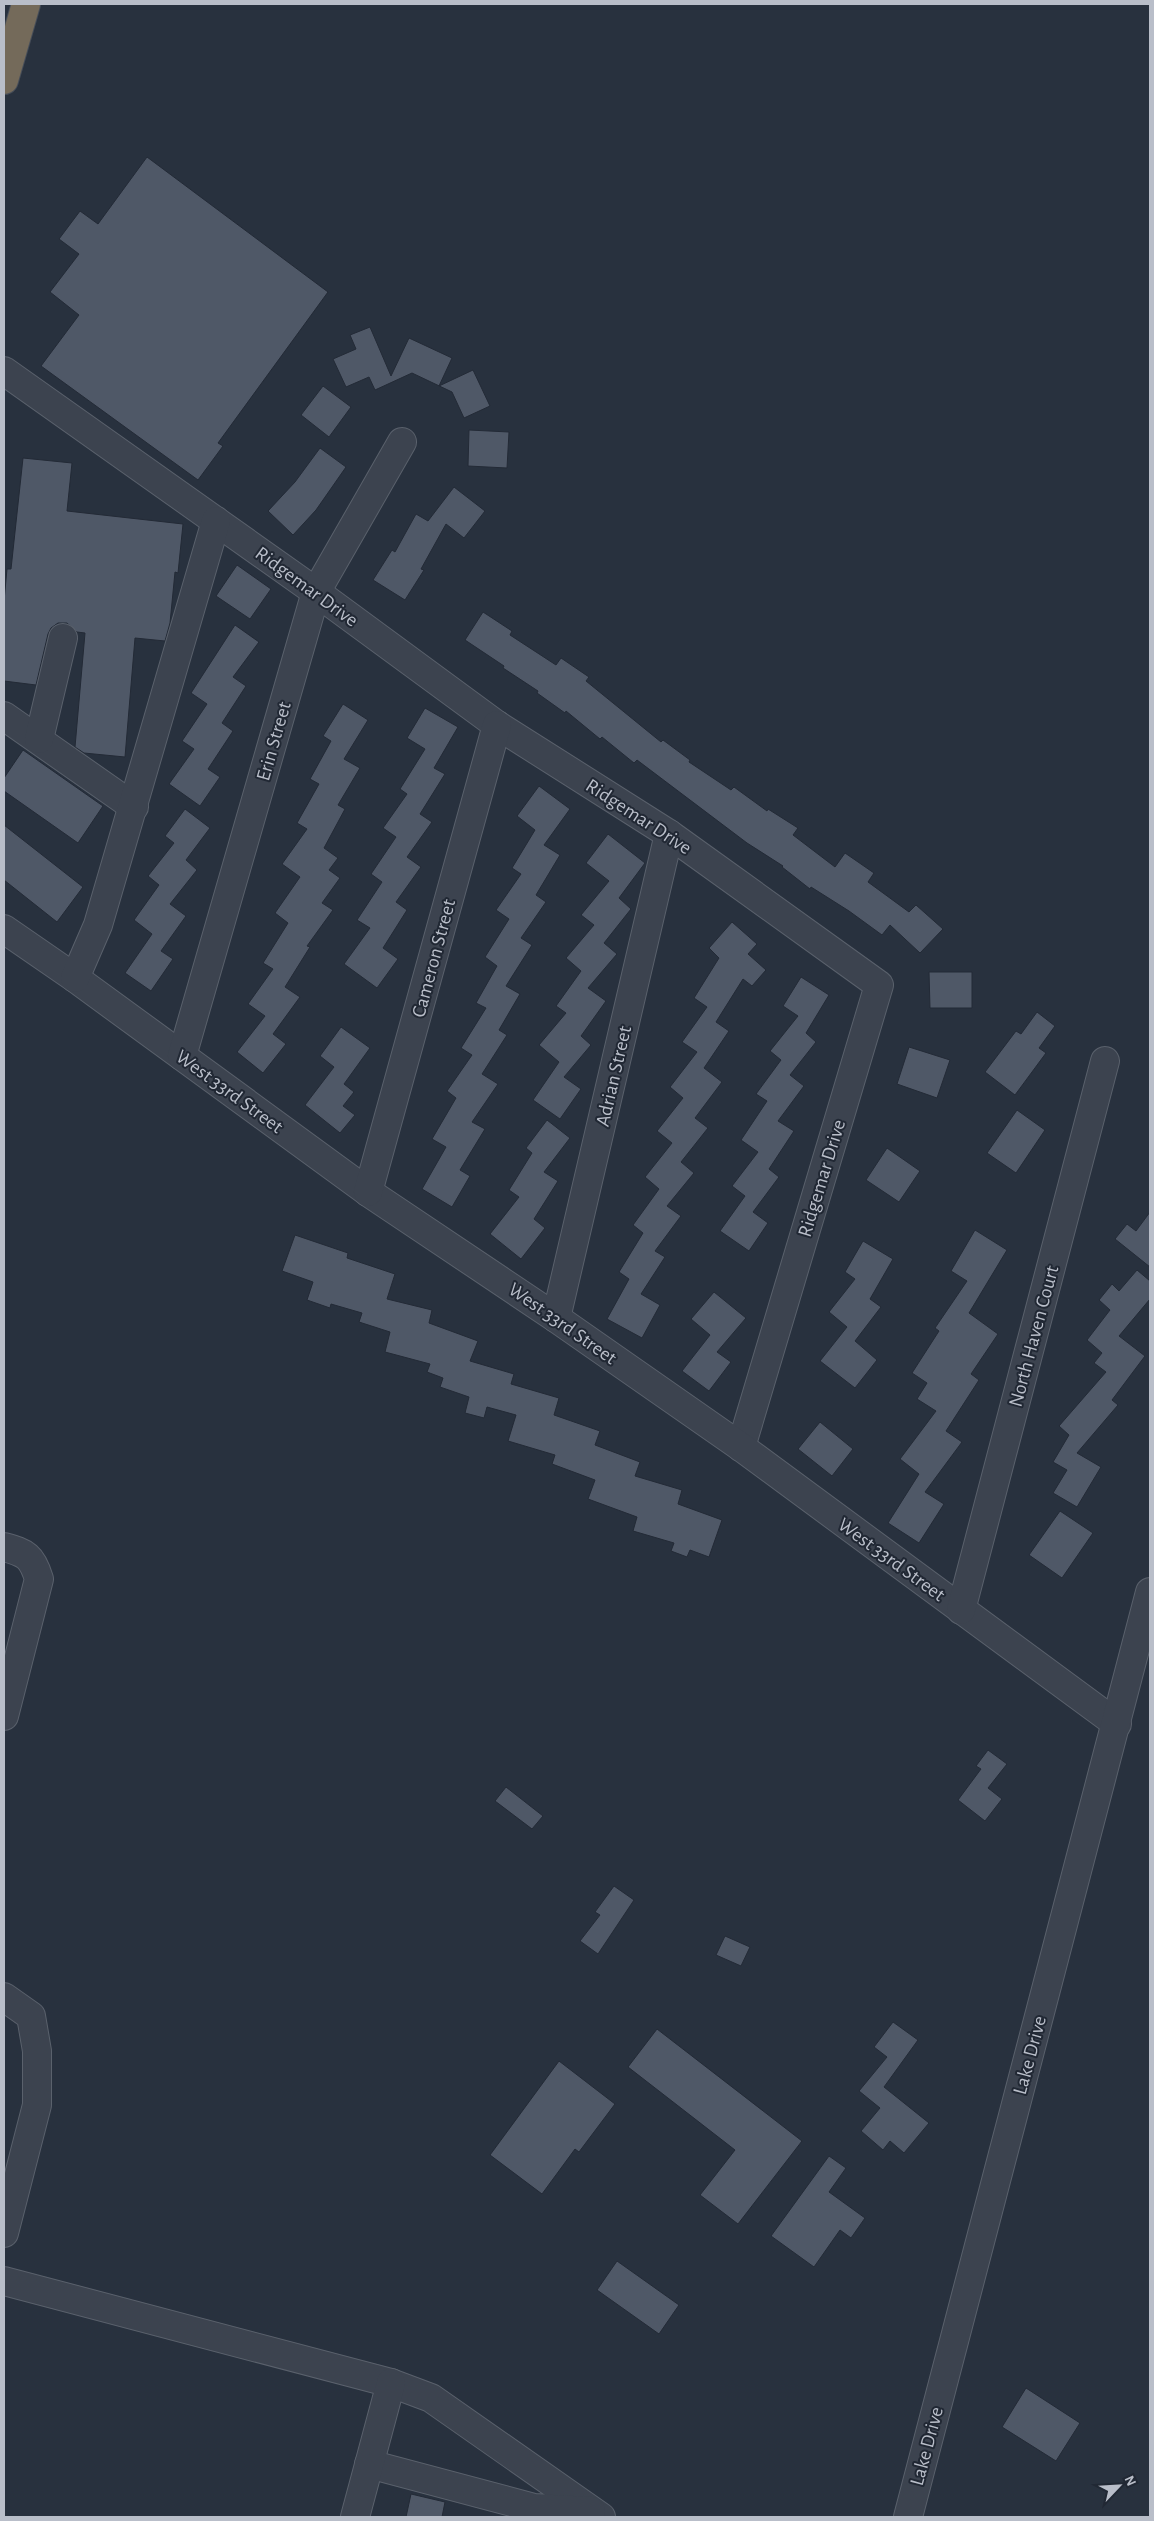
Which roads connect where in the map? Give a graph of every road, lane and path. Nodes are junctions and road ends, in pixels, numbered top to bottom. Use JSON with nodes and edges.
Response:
{"nodes":[{"id":1,"x":26,"y":4,"type":"edge"},
{"id":2,"x":4,"y":80,"type":"edge"},
{"id":3,"x":4,"y":372,"type":"edge"},
{"id":4,"x":402,"y":442,"type":"dead end"},
{"id":5,"x":216,"y":521,"type":"junction"},
{"id":6,"x":316,"y":592,"type":"junction"},
{"id":7,"x":63,"y":638,"type":"dead end"},
{"id":8,"x":4,"y":716,"type":"edge"},
{"id":9,"x":497,"y":725,"type":"junction"},
{"id":10,"x":39,"y":739,"type":"junction"},
{"id":11,"x":134,"y":807,"type":"junction"},
{"id":12,"x":669,"y":834,"type":"junction"},
{"id":13,"x":4,"y":929,"type":"edge"},
{"id":14,"x":75,"y":978,"type":"junction"},
{"id":15,"x":182,"y":1056,"type":"junction"},
{"id":16,"x":1105,"y":1062,"type":"dead end"},
{"id":17,"x":368,"y":1192,"type":"junction"},
{"id":18,"x":556,"y":1318,"type":"junction"},
{"id":19,"x":741,"y":1447,"type":"junction"},
{"id":20,"x":4,"y":1547,"type":"edge"},
{"id":21,"x":1150,"y":1592,"type":"edge"},
{"id":22,"x":961,"y":1610,"type":"junction"},
{"id":23,"x":4,"y":1716,"type":"edge"},
{"id":24,"x":1116,"y":1724,"type":"junction"},
{"id":25,"x":4,"y":1997,"type":"edge"},
{"id":26,"x":4,"y":2233,"type":"edge"},
{"id":27,"x":4,"y":2281,"type":"edge"},
{"id":28,"x":391,"y":2383,"type":"junction"},
{"id":29,"x":369,"y":2464,"type":"junction"},
{"id":30,"x":596,"y":2514,"type":"edge"},
{"id":31,"x":355,"y":2517,"type":"edge"},
{"id":32,"x":908,"y":2517,"type":"edge"}],
"edges":[{"from":1,"to":2,"type":"highway"},
{"from":3,"to":5,"type":"street","name":"Ridgemar Drive"},
{"from":4,"to":6,"type":"street","name":"Erin Street"},
{"from":5,"to":6,"type":"street","name":"Ridgemar Drive"},
{"from":5,"to":11,"type":"street"},
{"from":6,"to":9,"type":"street","name":"Ridgemar Drive"},
{"from":6,"to":15,"type":"street","name":"Erin Street"},
{"from":7,"to":10,"type":"street"},
{"from":8,"to":10,"type":"street"},
{"from":9,"to":12,"type":"street","name":"Ridgemar Drive"},
{"from":9,"to":17,"type":"street","name":"Cameron Street"},
{"from":10,"to":11,"type":"street"},
{"from":11,"to":14,"type":"street"},
{"from":12,"to":18,"type":"street","name":"Adrian Street"},
{"from":12,"to":19,"type":"street","name":"Ridgemar Drive"},
{"from":13,"to":14,"type":"street","name":"West 33rd Street"},
{"from":14,"to":15,"type":"street","name":"West 33rd Street"},
{"from":15,"to":17,"type":"street","name":"West 33rd Street"},
{"from":16,"to":22,"type":"street","name":"North Haven Court"},
{"from":17,"to":18,"type":"street","name":"West 33rd Street"},
{"from":18,"to":19,"type":"street","name":"West 33rd Street"},
{"from":19,"to":22,"type":"street","name":"West 33rd Street"},
{"from":20,"to":23,"type":"street"},
{"from":21,"to":24,"type":"street","name":"Lake Drive"},
{"from":22,"to":24,"type":"street","name":"West 33rd Street"},
{"from":24,"to":32,"type":"street","name":"Lake Drive"},
{"from":25,"to":26,"type":"street"},
{"from":27,"to":28,"type":"street"},
{"from":28,"to":29,"type":"street"},
{"from":28,"to":30,"type":"street"},
{"from":29,"to":30,"type":"street"},
{"from":29,"to":31,"type":"street"}]}
